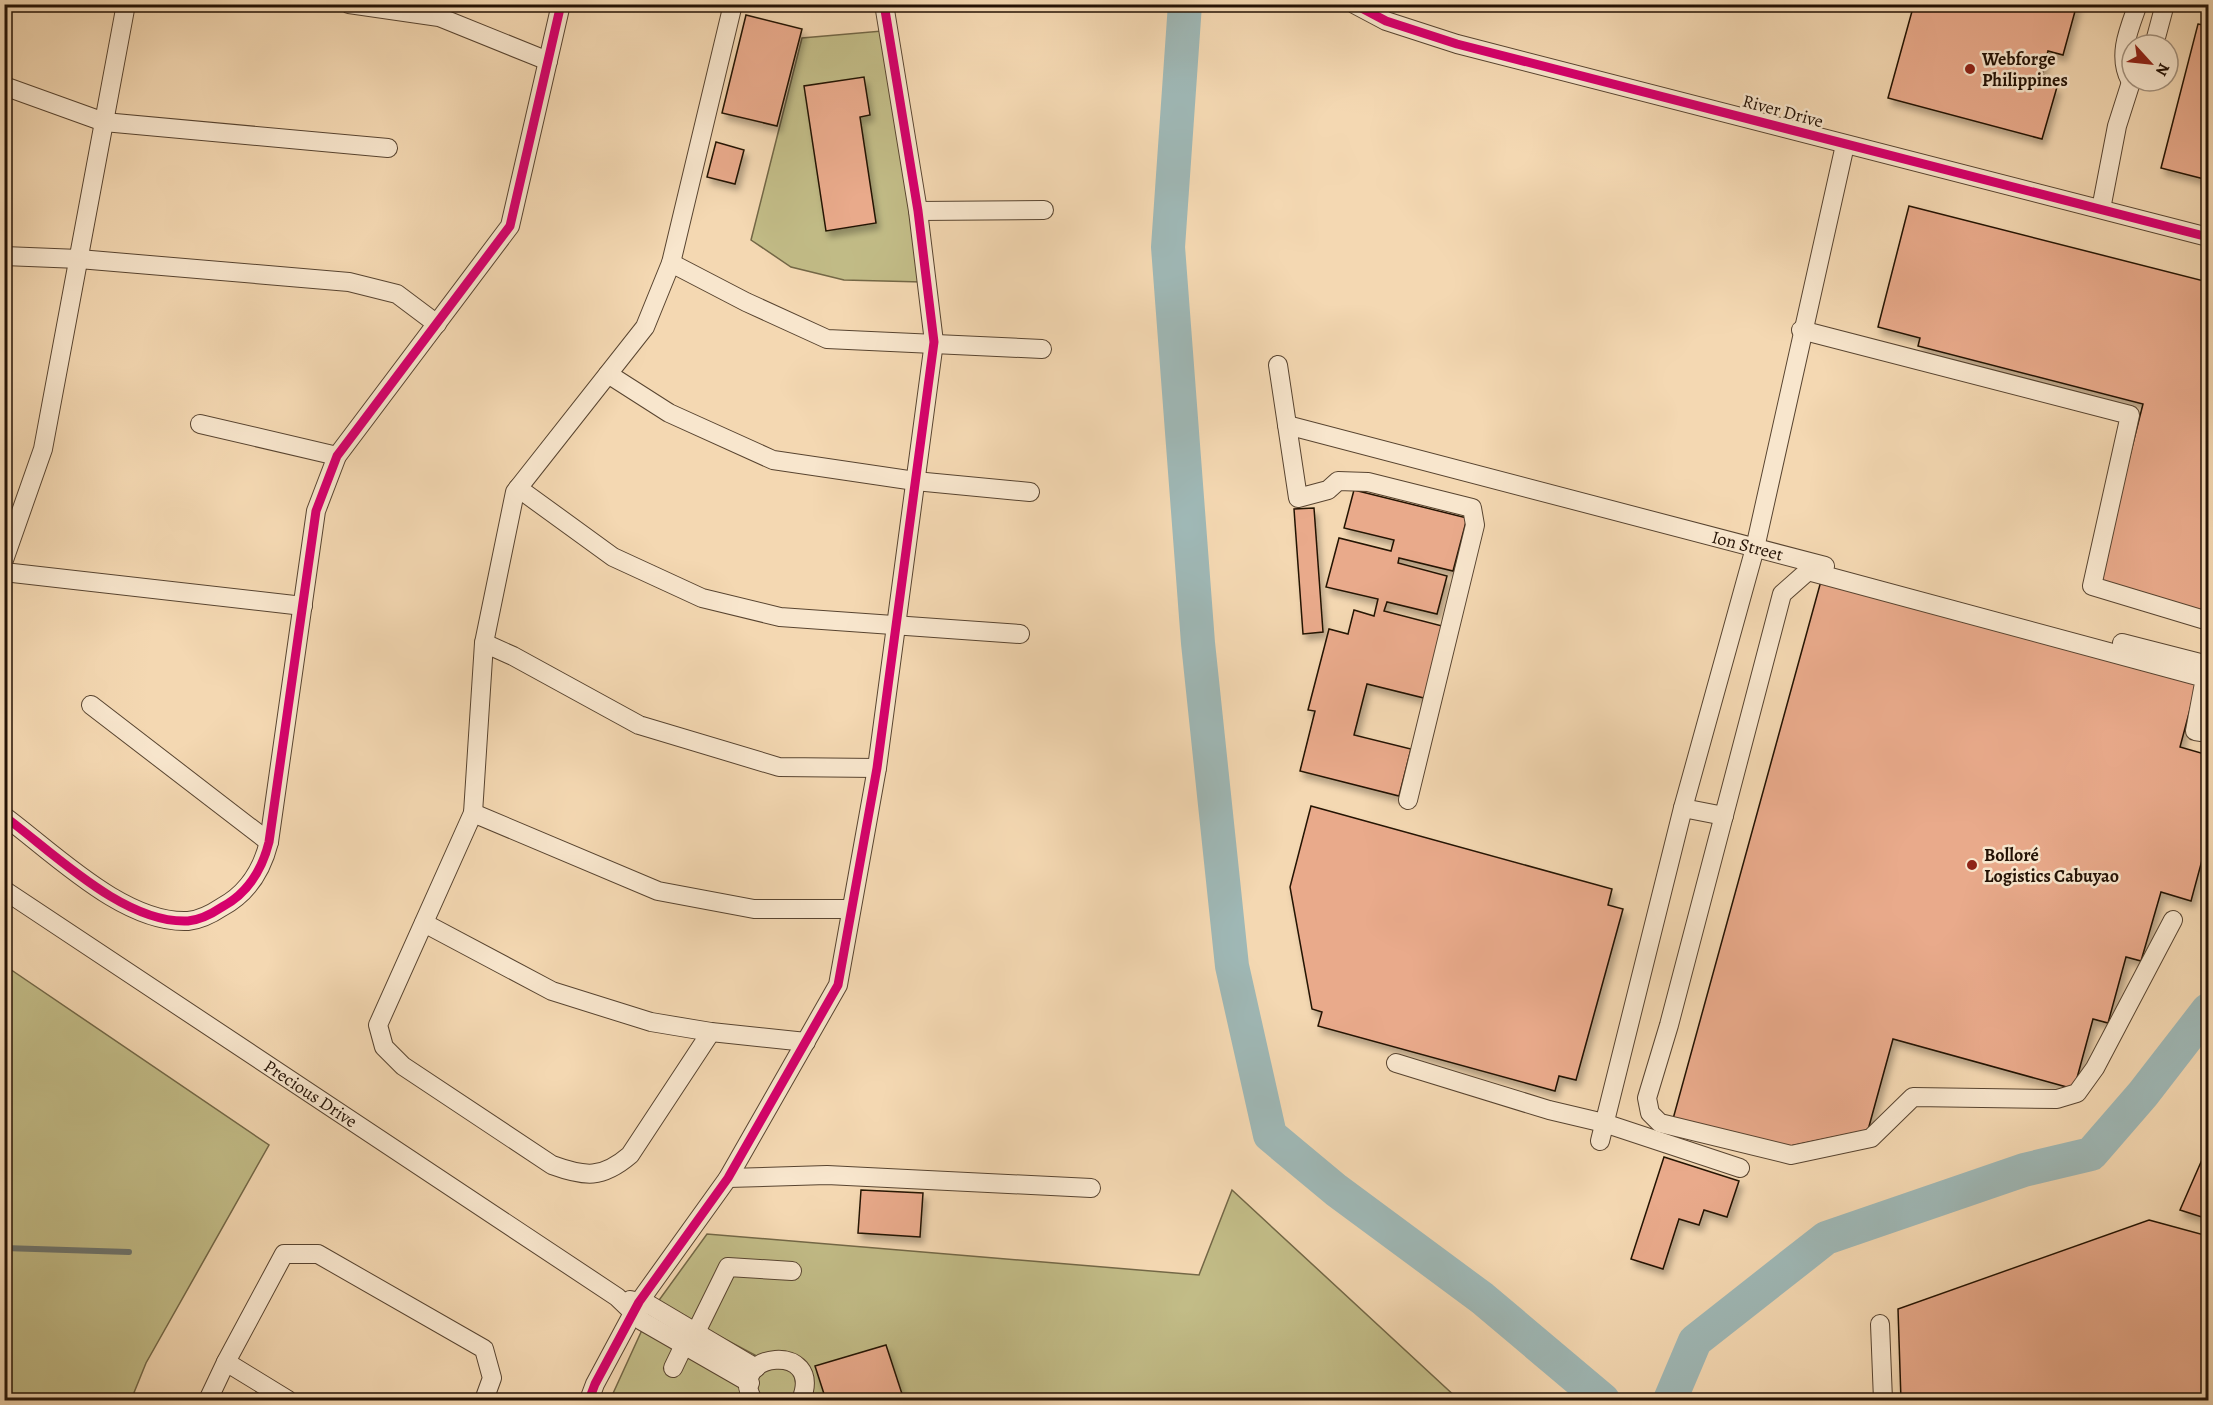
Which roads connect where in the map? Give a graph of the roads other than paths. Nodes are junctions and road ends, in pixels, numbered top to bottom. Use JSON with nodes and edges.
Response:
{"nodes":[{"id":1,"x":126,"y":4,"type":"edge"},
{"id":2,"x":349,"y":4,"type":"edge"},
{"id":3,"x":561,"y":4,"type":"edge"},
{"id":4,"x":733,"y":4,"type":"edge"},
{"id":5,"x":884,"y":4,"type":"edge"},
{"id":6,"x":1354,"y":4,"type":"edge"},
{"id":7,"x":2138,"y":4,"type":"edge"},
{"id":8,"x":2165,"y":4,"type":"edge"},
{"id":9,"x":2128,"y":33,"type":"edge"},
{"id":10,"x":2157,"y":33,"type":"edge"},
{"id":11,"x":548,"y":61,"type":"junction"},
{"id":12,"x":4,"y":86,"type":"edge"},
{"id":13,"x":2128,"y":93,"type":"edge"},
{"id":14,"x":104,"y":122,"type":"junction"},
{"id":15,"x":1845,"y":145,"type":"junction"},
{"id":16,"x":388,"y":148,"type":"dead end"},
{"id":17,"x":2101,"y":209,"type":"junction"},
{"id":18,"x":1044,"y":210,"type":"dead end"},
{"id":19,"x":918,"y":211,"type":"junction"},
{"id":20,"x":2208,"y":237,"type":"edge"},
{"id":21,"x":4,"y":256,"type":"edge"},
{"id":22,"x":79,"y":259,"type":"junction"},
{"id":23,"x":671,"y":264,"type":"junction"},
{"id":24,"x":437,"y":324,"type":"junction"},
{"id":25,"x":1802,"y":330,"type":"junction"},
{"id":26,"x":934,"y":342,"type":"junction"},
{"id":27,"x":1042,"y":349,"type":"dead end"},
{"id":28,"x":1278,"y":365,"type":"dead end"},
{"id":29,"x":608,"y":374,"type":"junction"},
{"id":30,"x":201,"y":424,"type":"dead end"},
{"id":31,"x":1287,"y":425,"type":"junction"},
{"id":32,"x":337,"y":456,"type":"junction"},
{"id":33,"x":915,"y":481,"type":"junction"},
{"id":34,"x":518,"y":488,"type":"junction"},
{"id":35,"x":1030,"y":492,"type":"dead end"},
{"id":36,"x":1755,"y":548,"type":"junction"},
{"id":37,"x":4,"y":560,"type":"edge"},
{"id":38,"x":4,"y":572,"type":"edge"},
{"id":39,"x":303,"y":606,"type":"junction"},
{"id":40,"x":2208,"y":621,"type":"edge"},
{"id":41,"x":895,"y":626,"type":"junction"},
{"id":42,"x":1020,"y":634,"type":"dead end"},
{"id":43,"x":484,"y":643,"type":"junction"},
{"id":44,"x":2208,"y":665,"type":"edge"},
{"id":45,"x":91,"y":705,"type":"dead end"},
{"id":46,"x":2208,"y":734,"type":"edge"},
{"id":47,"x":877,"y":768,"type":"junction"},
{"id":48,"x":1408,"y":800,"type":"dead end"},
{"id":49,"x":1683,"y":808,"type":"junction"},
{"id":50,"x":473,"y":813,"type":"junction"},
{"id":51,"x":4,"y":816,"type":"edge"},
{"id":52,"x":1724,"y":816,"type":"junction"},
{"id":53,"x":269,"y":843,"type":"junction"},
{"id":54,"x":4,"y":890,"type":"edge"},
{"id":55,"x":851,"y":909,"type":"junction"},
{"id":56,"x":2173,"y":920,"type":"dead end"},
{"id":57,"x":424,"y":923,"type":"junction"},
{"id":58,"x":711,"y":1032,"type":"junction"},
{"id":59,"x":806,"y":1042,"type":"junction"},
{"id":60,"x":1396,"y":1063,"type":"dead end"},
{"id":61,"x":1604,"y":1123,"type":"junction"},
{"id":62,"x":1600,"y":1141,"type":"dead end"},
{"id":63,"x":1740,"y":1168,"type":"dead end"},
{"id":64,"x":728,"y":1178,"type":"junction"},
{"id":65,"x":1091,"y":1188,"type":"dead end"},
{"id":66,"x":792,"y":1271,"type":"dead end"},
{"id":67,"x":636,"y":1307,"type":"junction"},
{"id":68,"x":1880,"y":1324,"type":"dead end"},
{"id":69,"x":690,"y":1339,"type":"junction"},
{"id":70,"x":226,"y":1362,"type":"junction"},
{"id":71,"x":673,"y":1368,"type":"dead end"},
{"id":72,"x":753,"y":1384,"type":"edge"},
{"id":73,"x":207,"y":1401,"type":"edge"},
{"id":74,"x":288,"y":1401,"type":"edge"},
{"id":75,"x":484,"y":1401,"type":"edge"},
{"id":76,"x":589,"y":1401,"type":"edge"},
{"id":77,"x":801,"y":1401,"type":"edge"},
{"id":78,"x":1883,"y":1401,"type":"edge"}],
"edges":[{"from":1,"to":14,"type":"street"},
{"from":2,"to":11,"type":"street"},
{"from":3,"to":11,"type":"street"},
{"from":4,"to":23,"type":"street"},
{"from":5,"to":19,"type":"street"},
{"from":6,"to":15,"type":"street","name":"River Drive"},
{"from":7,"to":9,"type":"street"},
{"from":8,"to":10,"type":"street"},
{"from":11,"to":24,"type":"street"},
{"from":12,"to":14,"type":"street"},
{"from":13,"to":17,"type":"street"},
{"from":14,"to":16,"type":"street"},
{"from":14,"to":22,"type":"street"},
{"from":15,"to":17,"type":"street","name":"River Drive"},
{"from":15,"to":25,"type":"street"},
{"from":17,"to":20,"type":"street","name":"River Drive"},
{"from":18,"to":19,"type":"street"},
{"from":19,"to":26,"type":"street"},
{"from":21,"to":22,"type":"street"},
{"from":22,"to":24,"type":"street"},
{"from":22,"to":37,"type":"street"},
{"from":23,"to":26,"type":"street"},
{"from":23,"to":29,"type":"street"},
{"from":24,"to":32,"type":"street"},
{"from":25,"to":36,"type":"street"},
{"from":25,"to":40,"type":"street"},
{"from":26,"to":27,"type":"street"},
{"from":26,"to":33,"type":"street"},
{"from":28,"to":31,"type":"street"},
{"from":29,"to":33,"type":"street"},
{"from":29,"to":34,"type":"street"},
{"from":30,"to":32,"type":"street"},
{"from":31,"to":36,"type":"street","name":"Ion Street"},
{"from":31,"to":48,"type":"street"},
{"from":32,"to":39,"type":"street"},
{"from":33,"to":35,"type":"street"},
{"from":33,"to":41,"type":"street"},
{"from":34,"to":41,"type":"street"},
{"from":34,"to":43,"type":"street"},
{"from":36,"to":44,"type":"street","name":"Ion Street"},
{"from":36,"to":49,"type":"street"},
{"from":38,"to":39,"type":"street"},
{"from":39,"to":53,"type":"street"},
{"from":41,"to":42,"type":"street"},
{"from":41,"to":47,"type":"street"},
{"from":43,"to":47,"type":"street"},
{"from":43,"to":50,"type":"street"},
{"from":45,"to":53,"type":"street"},
{"from":46,"to":52,"type":"street"},
{"from":47,"to":55,"type":"street"},
{"from":49,"to":52,"type":"street"},
{"from":49,"to":61,"type":"street"},
{"from":50,"to":55,"type":"street"},
{"from":50,"to":57,"type":"street"},
{"from":51,"to":53,"type":"street"},
{"from":52,"to":56,"type":"street"},
{"from":54,"to":67,"type":"street","name":"Precious Drive"},
{"from":55,"to":59,"type":"street"},
{"from":57,"to":58,"type":"street"},
{"from":57,"to":58,"type":"street"},
{"from":58,"to":59,"type":"street"},
{"from":59,"to":64,"type":"street"},
{"from":60,"to":61,"type":"street"},
{"from":61,"to":62,"type":"street"},
{"from":61,"to":63,"type":"street"},
{"from":64,"to":65,"type":"street"},
{"from":64,"to":67,"type":"street"},
{"from":66,"to":69,"type":"street"},
{"from":67,"to":69,"type":"street","name":"Precious Drive"},
{"from":67,"to":76,"type":"street"},
{"from":68,"to":78,"type":"street"},
{"from":69,"to":71,"type":"street"},
{"from":69,"to":72,"type":"street","name":"Precious Drive"},
{"from":70,"to":73,"type":"street"},
{"from":70,"to":74,"type":"street"},
{"from":70,"to":75,"type":"street"},
{"from":72,"to":77,"type":"street"}]}
